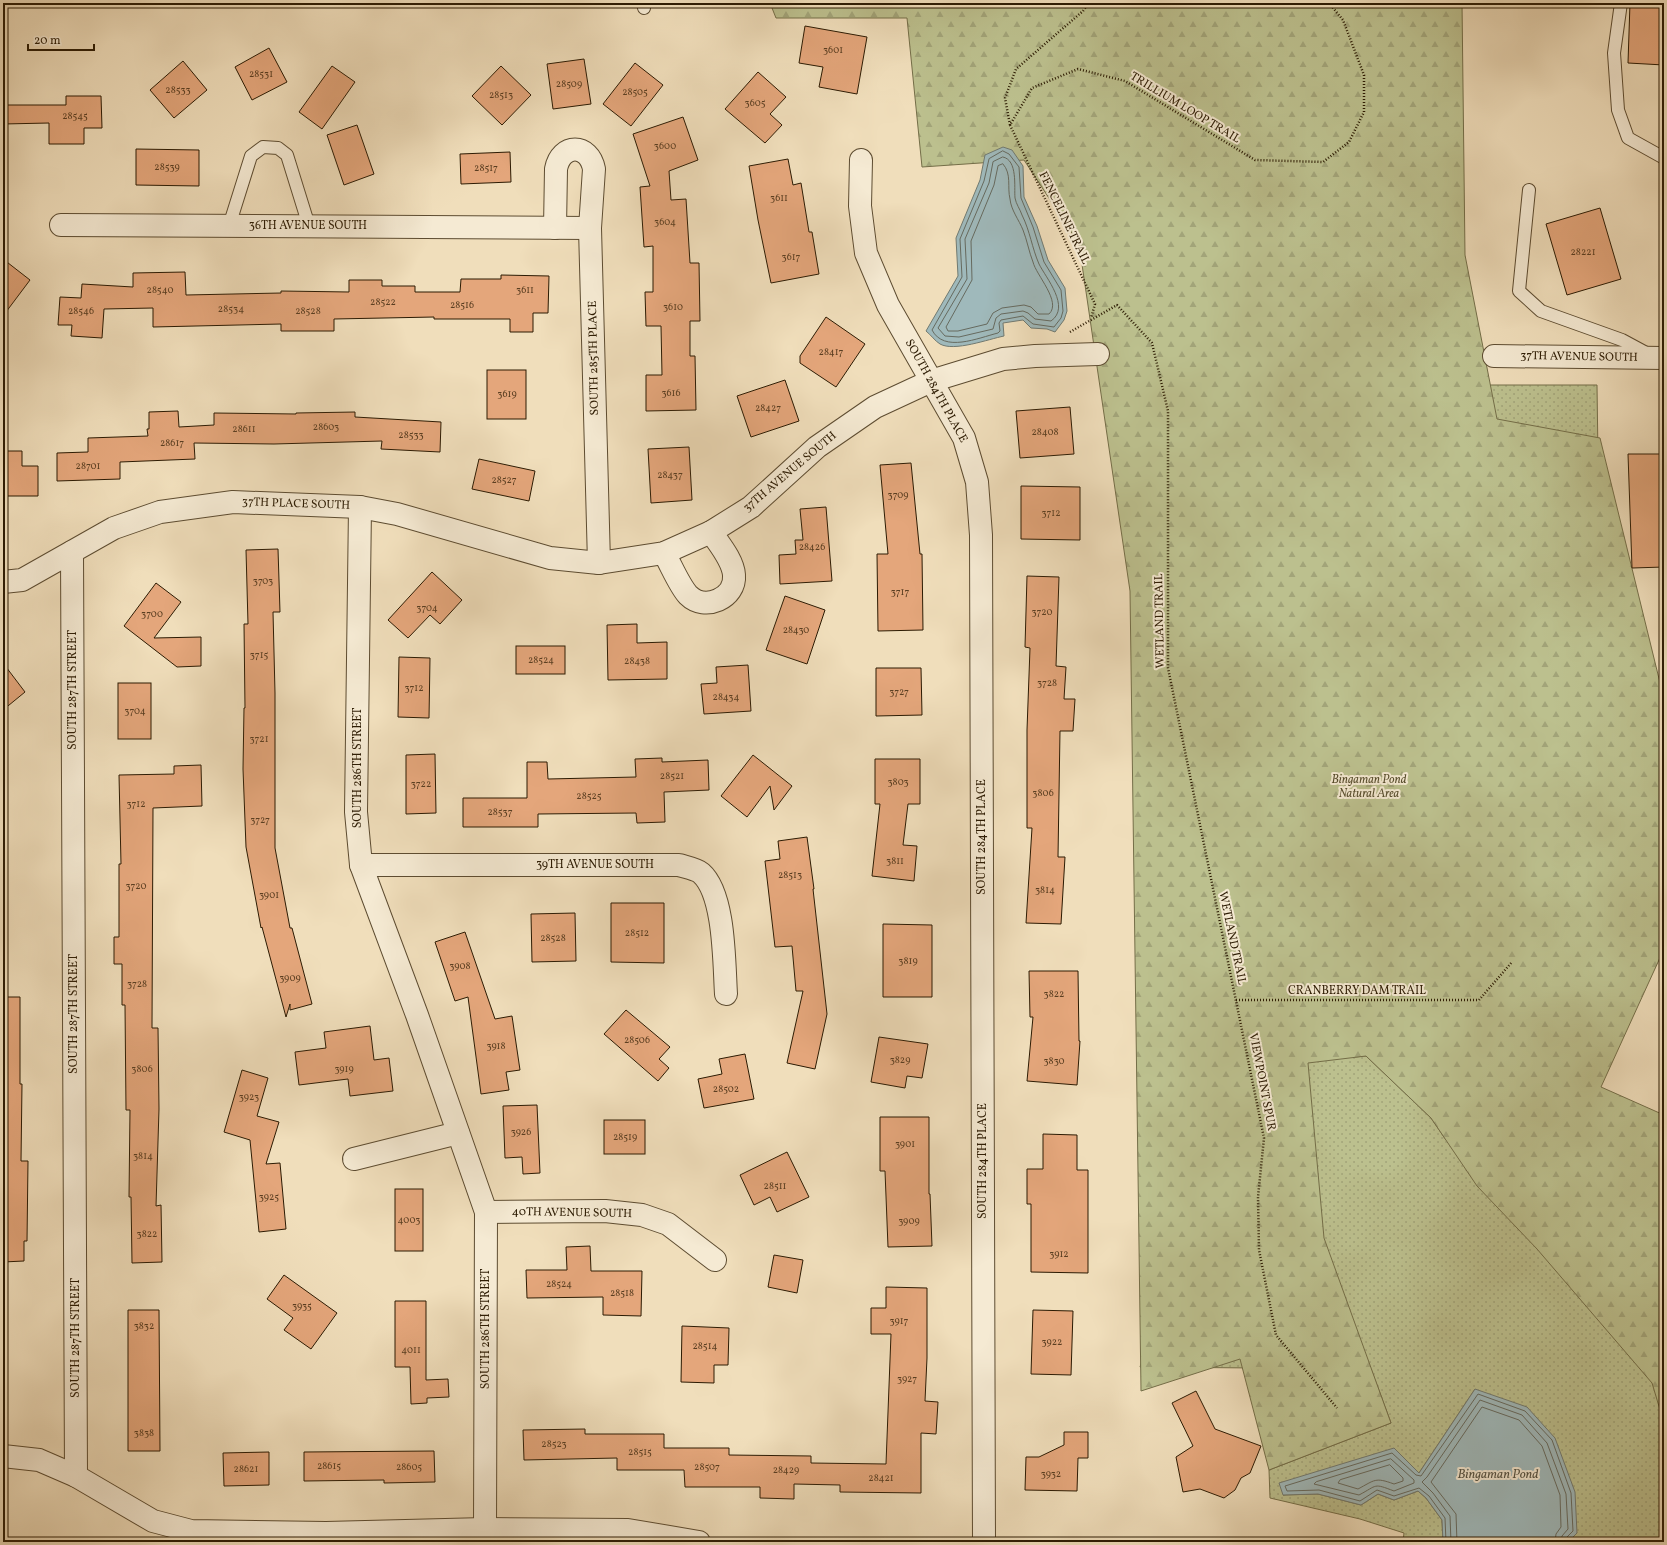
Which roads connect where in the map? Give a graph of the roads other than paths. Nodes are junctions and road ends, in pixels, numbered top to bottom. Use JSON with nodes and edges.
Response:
{"nodes":[{"id":1,"x":1621,"y":3,"type":"edge"},
{"id":2,"x":1664,"y":158,"type":"edge"},
{"id":3,"x":861,"y":160,"type":"dead end"},
{"id":4,"x":1529,"y":190,"type":"dead end"},
{"id":5,"x":61,"y":225,"type":"dead end"},
{"id":6,"x":229,"y":226,"type":"junction"},
{"id":7,"x":309,"y":226,"type":"junction"},
{"id":8,"x":555,"y":228,"type":"junction"},
{"id":9,"x":590,"y":228,"type":"junction"},
{"id":10,"x":1098,"y":354,"type":"dead end"},
{"id":11,"x":1494,"y":356,"type":"dead end"},
{"id":12,"x":1659,"y":358,"type":"edge"},
{"id":13,"x":931,"y":381,"type":"junction"},
{"id":14,"x":360,"y":506,"type":"junction"},
{"id":15,"x":711,"y":532,"type":"junction"},
{"id":16,"x":72,"y":552,"type":"junction"},
{"id":17,"x":664,"y":553,"type":"junction"},
{"id":18,"x":599,"y":563,"type":"junction"},
{"id":19,"x":3,"y":582,"type":"edge"},
{"id":20,"x":361,"y":866,"type":"junction"},
{"id":21,"x":726,"y":994,"type":"dead end"},
{"id":22,"x":458,"y":1133,"type":"junction"},
{"id":23,"x":354,"y":1159,"type":"dead end"},
{"id":24,"x":486,"y":1212,"type":"junction"},
{"id":25,"x":715,"y":1260,"type":"dead end"},
{"id":26,"x":3,"y":1456,"type":"edge"},
{"id":27,"x":76,"y":1476,"type":"junction"},
{"id":28,"x":485,"y":1529,"type":"junction"},
{"id":29,"x":326,"y":1538,"type":"edge"},
{"id":30,"x":699,"y":1542,"type":"edge"},
{"id":31,"x":984,"y":1542,"type":"edge"}],
"edges":[{"from":1,"to":2,"type":"lane"},
{"from":3,"to":13,"type":"street","name":"SOUTH 284TH PLACE"},
{"from":4,"to":12,"type":"lane"},
{"from":5,"to":6,"type":"street","name":"36TH AVENUE SOUTH"},
{"from":6,"to":7,"type":"street","name":"36TH AVENUE SOUTH"},
{"from":6,"to":7,"type":"lane"},
{"from":7,"to":8,"type":"street","name":"36TH AVENUE SOUTH"},
{"from":8,"to":9,"type":"street","name":"36TH AVENUE SOUTH"},
{"from":8,"to":9,"type":"street","name":"SOUTH 285TH PLACE"},
{"from":9,"to":18,"type":"street","name":"SOUTH 285TH PLACE"},
{"from":10,"to":13,"type":"street","name":"37TH AVENUE SOUTH"},
{"from":11,"to":12,"type":"street","name":"37TH AVENUE SOUTH"},
{"from":13,"to":15,"type":"street","name":"37TH AVENUE SOUTH"},
{"from":13,"to":31,"type":"street","name":"SOUTH 284TH PLACE"},
{"from":14,"to":16,"type":"street","name":"37TH PLACE SOUTH"},
{"from":14,"to":18,"type":"street","name":"37TH PLACE SOUTH"},
{"from":14,"to":20,"type":"street","name":"SOUTH 286TH STREET"},
{"from":15,"to":17,"type":"street","name":"37TH AVENUE SOUTH"},
{"from":15,"to":17,"type":"street"},
{"from":16,"to":19,"type":"street","name":"37TH PLACE SOUTH"},
{"from":16,"to":27,"type":"street","name":"SOUTH 287TH STREET"},
{"from":17,"to":18,"type":"street","name":"37TH AVENUE SOUTH"},
{"from":20,"to":21,"type":"street","name":"39TH AVENUE SOUTH"},
{"from":20,"to":22,"type":"street","name":"SOUTH 286TH STREET"},
{"from":22,"to":23,"type":"street"},
{"from":22,"to":24,"type":"street","name":"SOUTH 286TH STREET"},
{"from":24,"to":25,"type":"street","name":"40TH AVENUE SOUTH"},
{"from":24,"to":28,"type":"street","name":"SOUTH 286TH STREET"},
{"from":26,"to":27,"type":"street"},
{"from":27,"to":29,"type":"street"},
{"from":28,"to":29,"type":"street"},
{"from":28,"to":30,"type":"street"}]}
